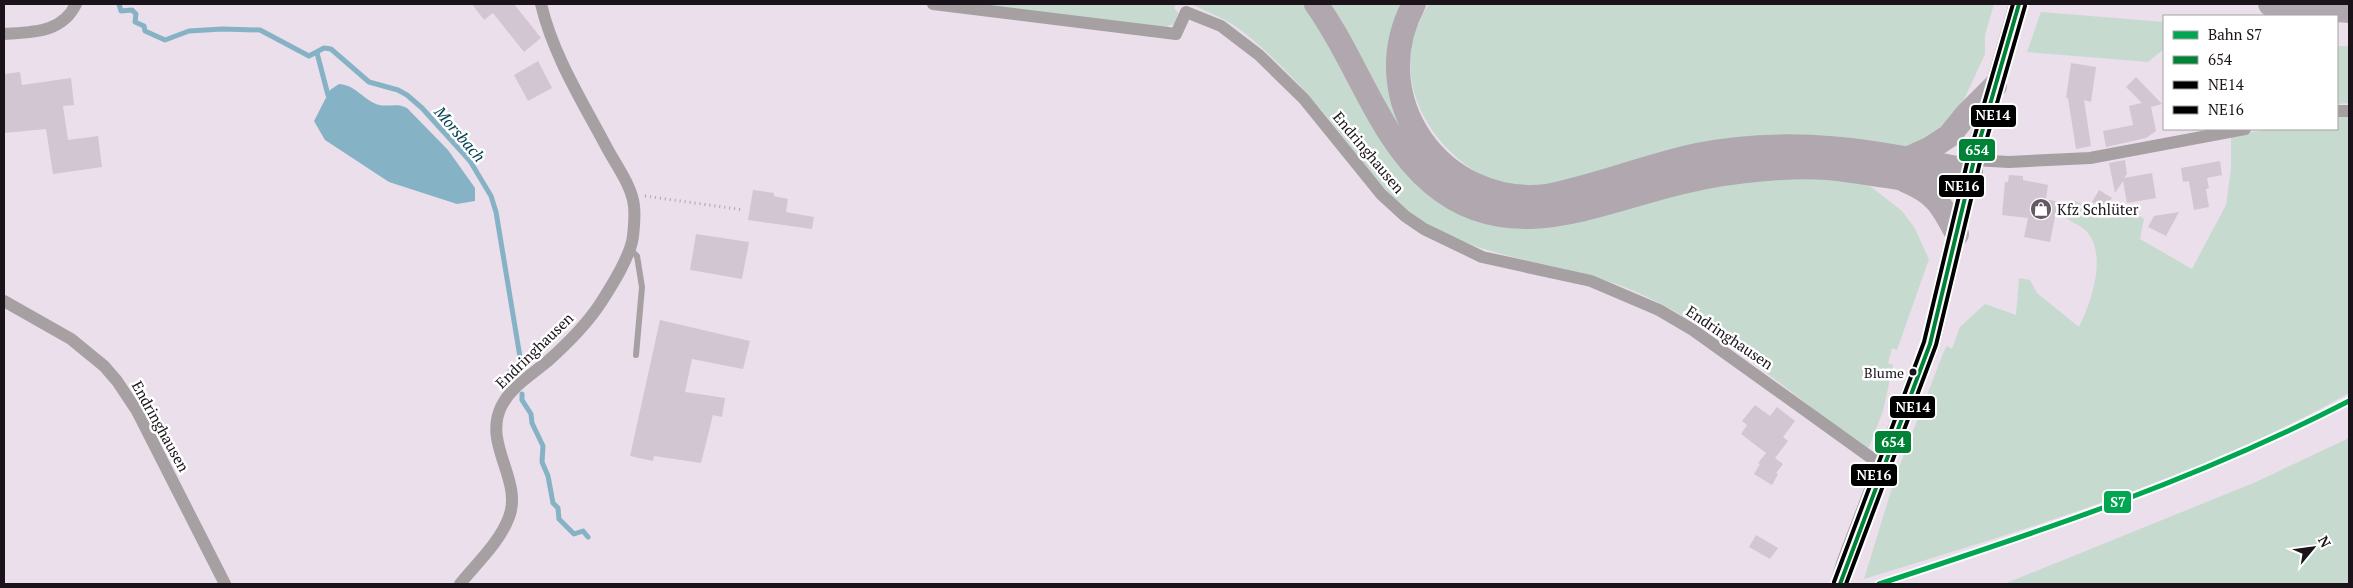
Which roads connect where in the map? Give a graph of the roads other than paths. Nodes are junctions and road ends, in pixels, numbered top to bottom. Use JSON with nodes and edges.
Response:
{"nodes":[{"id":1,"x":76,"y":4,"type":"edge"},
{"id":2,"x":541,"y":4,"type":"edge"},
{"id":3,"x":934,"y":4,"type":"edge"},
{"id":4,"x":1316,"y":4,"type":"edge"},
{"id":5,"x":1414,"y":4,"type":"edge"},
{"id":6,"x":2270,"y":4,"type":"edge"},
{"id":7,"x":2017,"y":10,"type":"edge"},
{"id":8,"x":2349,"y":10,"type":"edge"},
{"id":9,"x":4,"y":34,"type":"edge"},
{"id":10,"x":1995,"y":86,"type":"junction"},
{"id":11,"x":2240,"y":130,"type":"edge"},
{"id":12,"x":1905,"y":168,"type":"junction"},
{"id":13,"x":1971,"y":173,"type":"junction"},
{"id":14,"x":1957,"y":234,"type":"junction"},
{"id":15,"x":630,"y":248,"type":"junction"},
{"id":16,"x":4,"y":301,"type":"edge"},
{"id":17,"x":636,"y":355,"type":"dead end"},
{"id":18,"x":1884,"y":467,"type":"junction"},
{"id":19,"x":225,"y":584,"type":"edge"},
{"id":20,"x":460,"y":584,"type":"edge"},
{"id":21,"x":1840,"y":584,"type":"edge"}],
"edges":[{"from":1,"to":9,"type":"street"},
{"from":2,"to":15,"type":"street","name":"Endringhausen"},
{"from":3,"to":18,"type":"street","name":"Endringhausen"},
{"from":4,"to":12,"type":"highway"},
{"from":5,"to":12,"type":"highway"},
{"from":6,"to":8,"type":"highway"},
{"from":7,"to":10,"type":"main road"},
{"from":10,"to":12,"type":"highway"},
{"from":10,"to":13,"type":"main road"},
{"from":11,"to":13,"type":"street"},
{"from":12,"to":13,"type":"highway"},
{"from":12,"to":14,"type":"highway"},
{"from":13,"to":14,"type":"main road"},
{"from":14,"to":18,"type":"main road"},
{"from":15,"to":17,"type":"lane"},
{"from":15,"to":20,"type":"street","name":"Endringhausen"},
{"from":16,"to":19,"type":"street","name":"Endringhausen"},
{"from":18,"to":21,"type":"main road"}]}
